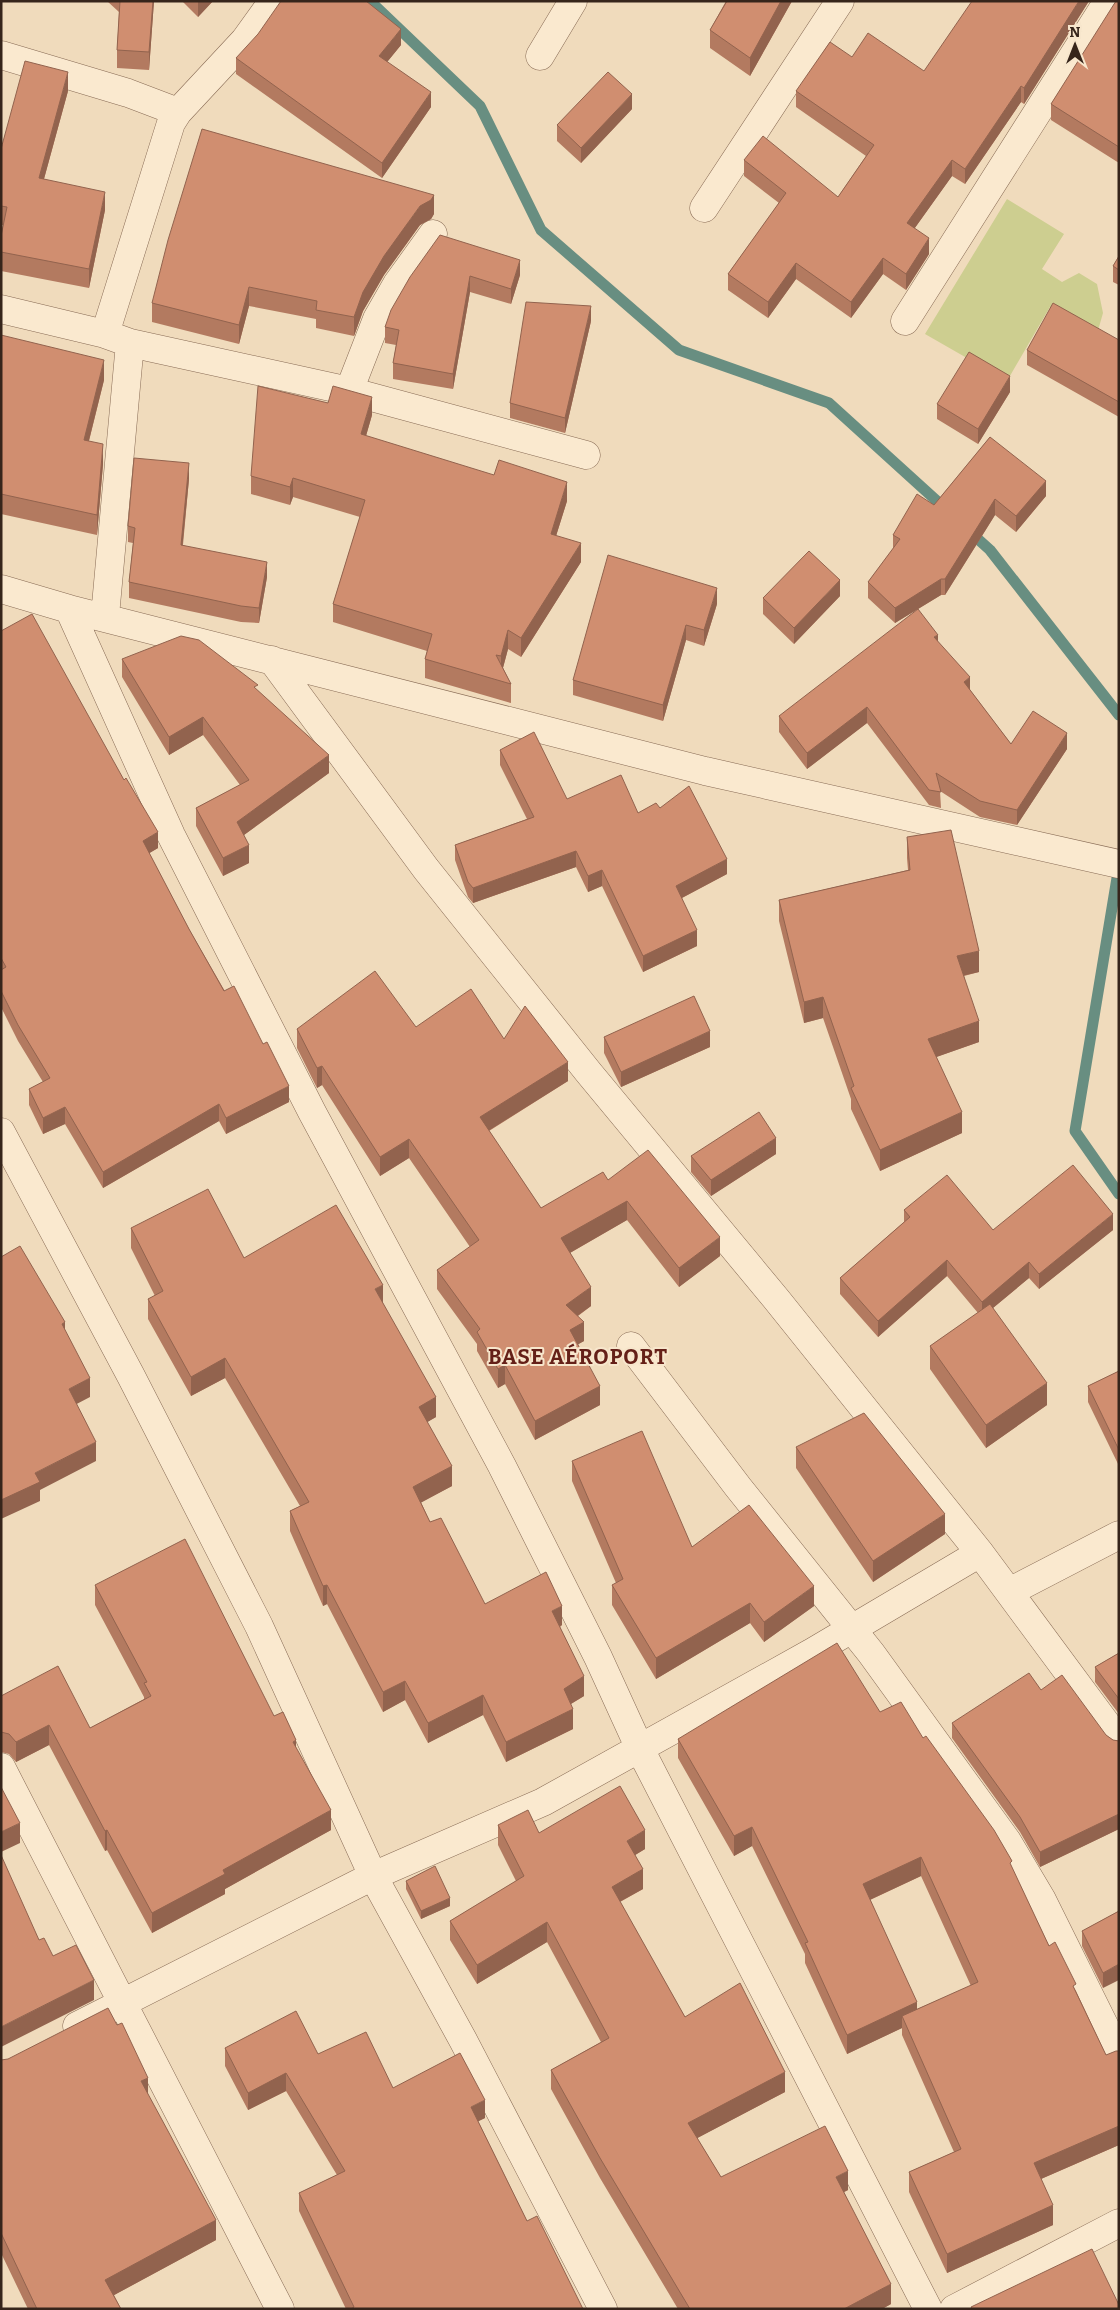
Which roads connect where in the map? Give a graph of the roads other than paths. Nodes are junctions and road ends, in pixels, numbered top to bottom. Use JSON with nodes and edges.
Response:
{"nodes":[{"id":1,"x":273,"y":1,"type":"edge"},
{"id":2,"x":573,"y":1,"type":"edge"},
{"id":3,"x":840,"y":1,"type":"edge"},
{"id":4,"x":1108,"y":1,"type":"edge"},
{"id":5,"x":1,"y":55,"type":"edge"},
{"id":6,"x":540,"y":56,"type":"dead end"},
{"id":7,"x":178,"y":112,"type":"junction"},
{"id":8,"x":704,"y":208,"type":"dead end"},
{"id":9,"x":433,"y":234,"type":"dead end"},
{"id":10,"x":1,"y":309,"type":"edge"},
{"id":11,"x":905,"y":321,"type":"dead end"},
{"id":12,"x":118,"y":338,"type":"junction"},
{"id":13,"x":349,"y":391,"type":"junction"},
{"id":14,"x":586,"y":455,"type":"dead end"},
{"id":15,"x":1,"y":589,"type":"edge"},
{"id":16,"x":69,"y":608,"type":"junction"},
{"id":17,"x":106,"y":616,"type":"junction"},
{"id":18,"x":272,"y":660,"type":"junction"},
{"id":19,"x":1119,"y":864,"type":"edge"},
{"id":20,"x":1,"y":1132,"type":"edge"},
{"id":21,"x":631,"y":1346,"type":"dead end"},
{"id":22,"x":1119,"y":1534,"type":"edge"},
{"id":23,"x":980,"y":1553,"type":"junction"},
{"id":24,"x":1009,"y":1592,"type":"junction"},
{"id":25,"x":851,"y":1629,"type":"junction"},
{"id":26,"x":1119,"y":1741,"type":"edge"},
{"id":27,"x":640,"y":1749,"type":"junction"},
{"id":28,"x":1,"y":1767,"type":"edge"},
{"id":29,"x":373,"y":1876,"type":"junction"},
{"id":30,"x":123,"y":2002,"type":"junction"},
{"id":31,"x":54,"y":2038,"type":"edge"},
{"id":32,"x":1119,"y":2055,"type":"edge"},
{"id":33,"x":1119,"y":2222,"type":"edge"},
{"id":34,"x":280,"y":2309,"type":"edge"},
{"id":35,"x":603,"y":2309,"type":"edge"},
{"id":36,"x":928,"y":2309,"type":"edge"},
{"id":37,"x":954,"y":2309,"type":"edge"}],
"edges":[{"from":1,"to":7,"type":"street"},
{"from":2,"to":6,"type":"street"},
{"from":3,"to":8,"type":"street"},
{"from":4,"to":11,"type":"street"},
{"from":5,"to":7,"type":"street"},
{"from":7,"to":12,"type":"street"},
{"from":9,"to":13,"type":"street"},
{"from":10,"to":12,"type":"street"},
{"from":12,"to":13,"type":"street"},
{"from":12,"to":17,"type":"street"},
{"from":13,"to":14,"type":"street"},
{"from":15,"to":16,"type":"street"},
{"from":16,"to":17,"type":"street"},
{"from":16,"to":27,"type":"street"},
{"from":17,"to":18,"type":"street"},
{"from":18,"to":19,"type":"street"},
{"from":18,"to":23,"type":"street"},
{"from":20,"to":29,"type":"street"},
{"from":21,"to":25,"type":"street"},
{"from":22,"to":24,"type":"street"},
{"from":23,"to":24,"type":"street"},
{"from":23,"to":25,"type":"street"},
{"from":24,"to":26,"type":"street"},
{"from":25,"to":27,"type":"street"},
{"from":25,"to":32,"type":"street"},
{"from":27,"to":29,"type":"street"},
{"from":27,"to":36,"type":"street"},
{"from":28,"to":30,"type":"street"},
{"from":29,"to":30,"type":"street"},
{"from":29,"to":35,"type":"street"},
{"from":30,"to":31,"type":"street"},
{"from":30,"to":34,"type":"street"},
{"from":33,"to":37,"type":"street"}]}
